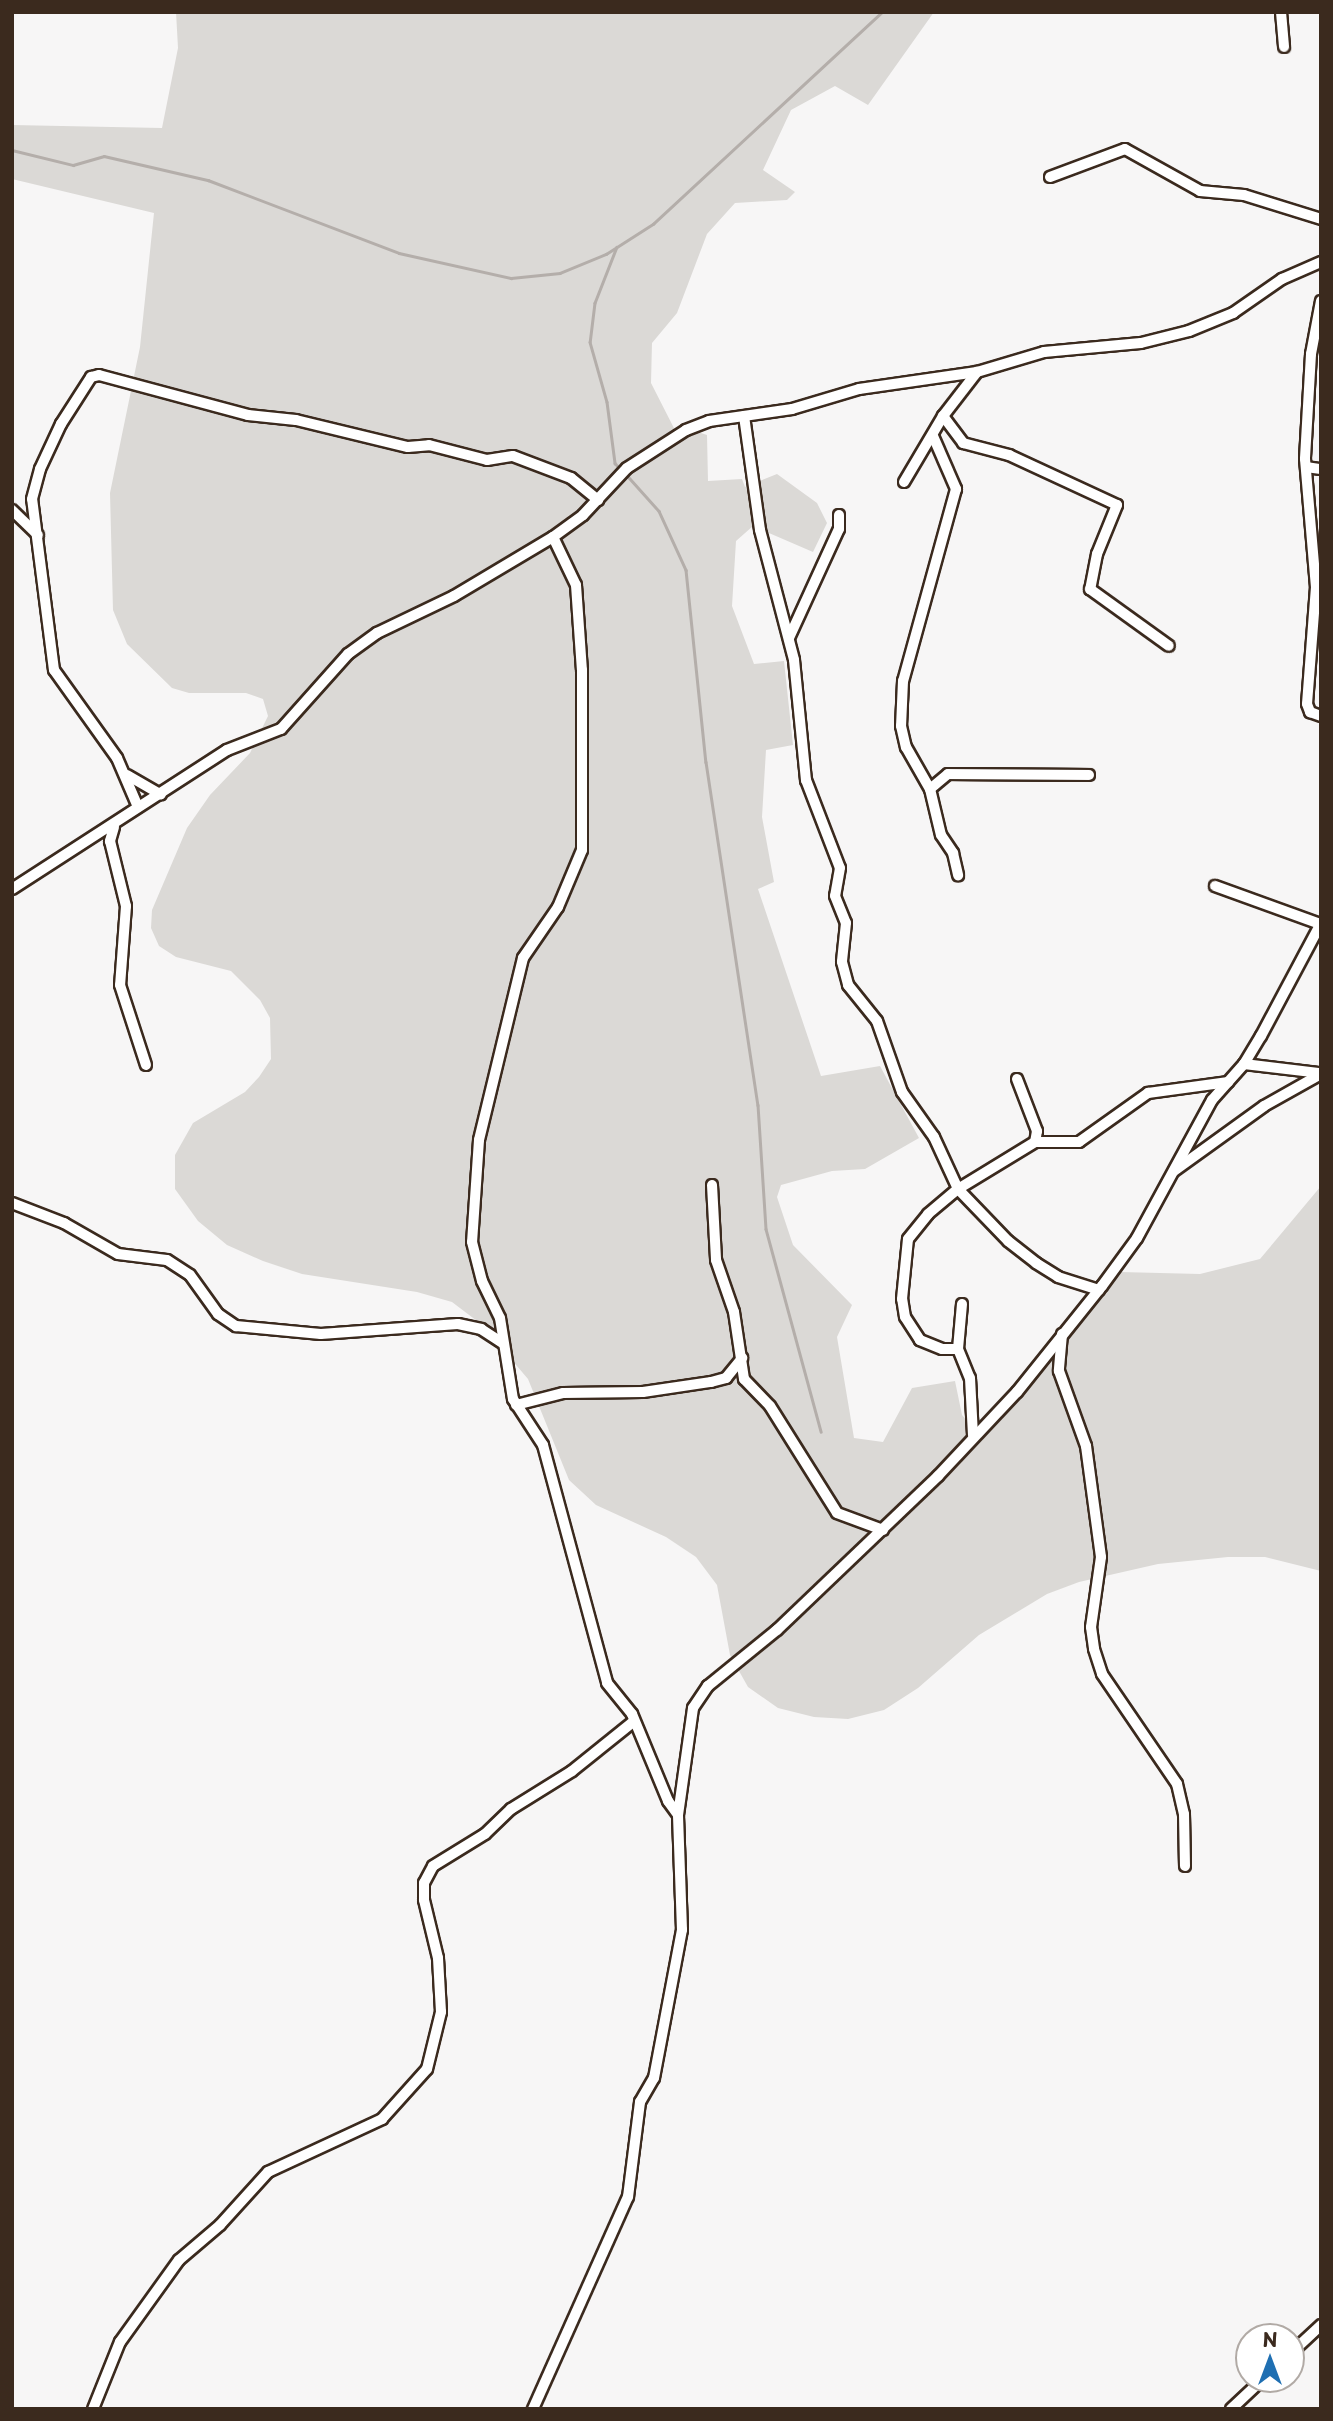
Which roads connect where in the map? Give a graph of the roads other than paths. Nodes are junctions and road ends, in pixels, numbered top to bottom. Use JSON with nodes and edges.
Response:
{"nodes":[{"id":1,"x":1281,"y":12,"type":"edge"},
{"id":2,"x":1284,"y":47,"type":"dead end"},
{"id":3,"x":1051,"y":177,"type":"dead end"},
{"id":4,"x":1321,"y":219,"type":"edge"},
{"id":5,"x":1321,"y":262,"type":"edge"},
{"id":6,"x":1321,"y":301,"type":"edge"},
{"id":7,"x":977,"y":372,"type":"junction"},
{"id":8,"x":744,"y":416,"type":"junction"},
{"id":9,"x":943,"y":416,"type":"junction"},
{"id":10,"x":933,"y":436,"type":"junction"},
{"id":11,"x":1306,"y":467,"type":"junction"},
{"id":12,"x":1321,"y":469,"type":"edge"},
{"id":13,"x":904,"y":482,"type":"dead end"},
{"id":14,"x":598,"y":500,"type":"junction"},
{"id":15,"x":12,"y":510,"type":"edge"},
{"id":16,"x":839,"y":515,"type":"dead end"},
{"id":17,"x":38,"y":535,"type":"junction"},
{"id":18,"x":553,"y":537,"type":"junction"},
{"id":19,"x":1319,"y":587,"type":"edge"},
{"id":20,"x":789,"y":638,"type":"junction"},
{"id":21,"x":1169,"y":646,"type":"dead end"},
{"id":22,"x":1321,"y":716,"type":"edge"},
{"id":23,"x":127,"y":775,"type":"junction"},
{"id":24,"x":1088,"y":775,"type":"dead end"},
{"id":25,"x":930,"y":789,"type":"junction"},
{"id":26,"x":161,"y":794,"type":"junction"},
{"id":27,"x":138,"y":807,"type":"junction"},
{"id":28,"x":114,"y":827,"type":"junction"},
{"id":29,"x":958,"y":875,"type":"dead end"},
{"id":30,"x":1215,"y":886,"type":"dead end"},
{"id":31,"x":12,"y":889,"type":"edge"},
{"id":32,"x":1321,"y":924,"type":"edge"},
{"id":33,"x":1244,"y":1064,"type":"junction"},
{"id":34,"x":146,"y":1065,"type":"dead end"},
{"id":35,"x":1321,"y":1074,"type":"edge"},
{"id":36,"x":1017,"y":1079,"type":"dead end"},
{"id":37,"x":1228,"y":1082,"type":"junction"},
{"id":38,"x":1035,"y":1142,"type":"junction"},
{"id":39,"x":1172,"y":1173,"type":"junction"},
{"id":40,"x":712,"y":1185,"type":"dead end"},
{"id":41,"x":958,"y":1189,"type":"junction"},
{"id":42,"x":12,"y":1203,"type":"edge"},
{"id":43,"x":1099,"y":1290,"type":"junction"},
{"id":44,"x":962,"y":1304,"type":"dead end"},
{"id":45,"x":1062,"y":1334,"type":"junction"},
{"id":46,"x":504,"y":1345,"type":"junction"},
{"id":47,"x":958,"y":1349,"type":"junction"},
{"id":48,"x":742,"y":1358,"type":"junction"},
{"id":49,"x":516,"y":1405,"type":"junction"},
{"id":50,"x":973,"y":1435,"type":"junction"},
{"id":51,"x":883,"y":1530,"type":"junction"},
{"id":52,"x":633,"y":1722,"type":"junction"},
{"id":53,"x":678,"y":1815,"type":"junction"},
{"id":54,"x":1185,"y":1866,"type":"dead end"},
{"id":55,"x":1321,"y":2325,"type":"edge"},
{"id":56,"x":1305,"y":2340,"type":"edge"},
{"id":57,"x":1248,"y":2393,"type":"edge"},
{"id":58,"x":93,"y":2409,"type":"edge"},
{"id":59,"x":533,"y":2409,"type":"edge"},
{"id":60,"x":1231,"y":2409,"type":"edge"}],
"edges":[{"from":1,"to":2,"type":"street"},
{"from":3,"to":4,"type":"street"},
{"from":5,"to":7,"type":"street"},
{"from":6,"to":11,"type":"street"},
{"from":7,"to":8,"type":"street"},
{"from":7,"to":9,"type":"street"},
{"from":8,"to":14,"type":"street"},
{"from":8,"to":20,"type":"street"},
{"from":9,"to":10,"type":"street"},
{"from":9,"to":21,"type":"street"},
{"from":10,"to":13,"type":"street"},
{"from":10,"to":25,"type":"street"},
{"from":11,"to":12,"type":"street"},
{"from":11,"to":19,"type":"street"},
{"from":14,"to":17,"type":"street"},
{"from":14,"to":18,"type":"street"},
{"from":15,"to":17,"type":"street"},
{"from":16,"to":20,"type":"street"},
{"from":17,"to":23,"type":"street"},
{"from":18,"to":26,"type":"street"},
{"from":18,"to":46,"type":"street"},
{"from":19,"to":22,"type":"street"},
{"from":20,"to":41,"type":"street"},
{"from":23,"to":26,"type":"street"},
{"from":23,"to":27,"type":"street"},
{"from":24,"to":25,"type":"street"},
{"from":25,"to":29,"type":"street"},
{"from":26,"to":27,"type":"street"},
{"from":27,"to":28,"type":"street"},
{"from":28,"to":31,"type":"street"},
{"from":28,"to":34,"type":"street"},
{"from":30,"to":32,"type":"street"},
{"from":32,"to":33,"type":"street"},
{"from":33,"to":35,"type":"street"},
{"from":33,"to":37,"type":"street"},
{"from":35,"to":39,"type":"street"},
{"from":36,"to":38,"type":"street"},
{"from":37,"to":38,"type":"street"},
{"from":37,"to":39,"type":"street"},
{"from":38,"to":41,"type":"street"},
{"from":39,"to":43,"type":"street"},
{"from":40,"to":48,"type":"street"},
{"from":41,"to":43,"type":"street"},
{"from":41,"to":47,"type":"street"},
{"from":42,"to":46,"type":"street"},
{"from":43,"to":45,"type":"street"},
{"from":44,"to":47,"type":"street"},
{"from":45,"to":50,"type":"street"},
{"from":45,"to":54,"type":"street"},
{"from":46,"to":49,"type":"street"},
{"from":47,"to":50,"type":"street"},
{"from":48,"to":49,"type":"street"},
{"from":48,"to":51,"type":"street"},
{"from":49,"to":52,"type":"street"},
{"from":50,"to":51,"type":"street"},
{"from":51,"to":53,"type":"street"},
{"from":52,"to":53,"type":"street"},
{"from":52,"to":58,"type":"street"},
{"from":53,"to":59,"type":"street"},
{"from":55,"to":56,"type":"street"},
{"from":57,"to":60,"type":"street"}]}
